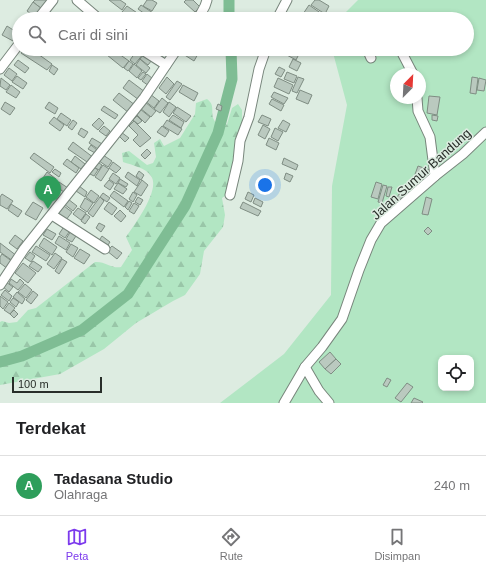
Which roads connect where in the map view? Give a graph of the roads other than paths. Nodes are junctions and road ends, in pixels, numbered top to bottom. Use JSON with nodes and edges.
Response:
{"nodes":[{"id":1,"x":53,"y":0,"type":"edge"},
{"id":2,"x":77,"y":0,"type":"edge"},
{"id":3,"x":207,"y":0,"type":"edge"},
{"id":4,"x":287,"y":0,"type":"edge"},
{"id":5,"x":44,"y":12,"type":"edge"},
{"id":6,"x":91,"y":12,"type":"edge"},
{"id":7,"x":202,"y":12,"type":"edge"},
{"id":8,"x":281,"y":12,"type":"edge"},
{"id":9,"x":12,"y":53,"type":"edge"},
{"id":10,"x":152,"y":56,"type":"edge"},
{"id":11,"x":172,"y":56,"type":"edge"},
{"id":12,"x":264,"y":56,"type":"edge"},
{"id":13,"x":404,"y":56,"type":"edge"},
{"id":14,"x":166,"y":65,"type":"junction"},
{"id":15,"x":411,"y":68,"type":"edge"},
{"id":16,"x":0,"y":69,"type":"edge"},
{"id":17,"x":417,"y":104,"type":"edge"},
{"id":18,"x":486,"y":132,"type":"edge"},
{"id":19,"x":434,"y":176,"type":"junction"},
{"id":20,"x":230,"y":195,"type":"dead end"},
{"id":21,"x":52,"y":215,"type":"junction"},
{"id":22,"x":105,"y":249,"type":"dead end"},
{"id":23,"x":0,"y":285,"type":"edge"},
{"id":24,"x":305,"y":366,"type":"junction"},
{"id":25,"x":284,"y":403,"type":"edge"},
{"id":26,"x":329,"y":403,"type":"edge"}],
"edges":[{"from":1,"to":5,"type":"street"},
{"from":2,"to":6,"type":"street"},
{"from":3,"to":7,"type":"street"},
{"from":4,"to":8,"type":"street"},
{"from":9,"to":16,"type":"street"},
{"from":10,"to":14,"type":"street"},
{"from":11,"to":14,"type":"street"},
{"from":12,"to":20,"type":"street"},
{"from":13,"to":15,"type":"street"},
{"from":14,"to":21,"type":"street"},
{"from":17,"to":19,"type":"street"},
{"from":18,"to":19,"type":"street","name":"Jalan Sumur Bandung"},
{"from":19,"to":24,"type":"street","name":"Jalan Sumur Bandung"},
{"from":21,"to":22,"type":"street"},
{"from":21,"to":23,"type":"street"},
{"from":24,"to":25,"type":"street","name":"Jalan Sumur Bandung"},
{"from":24,"to":26,"type":"street"}]}
